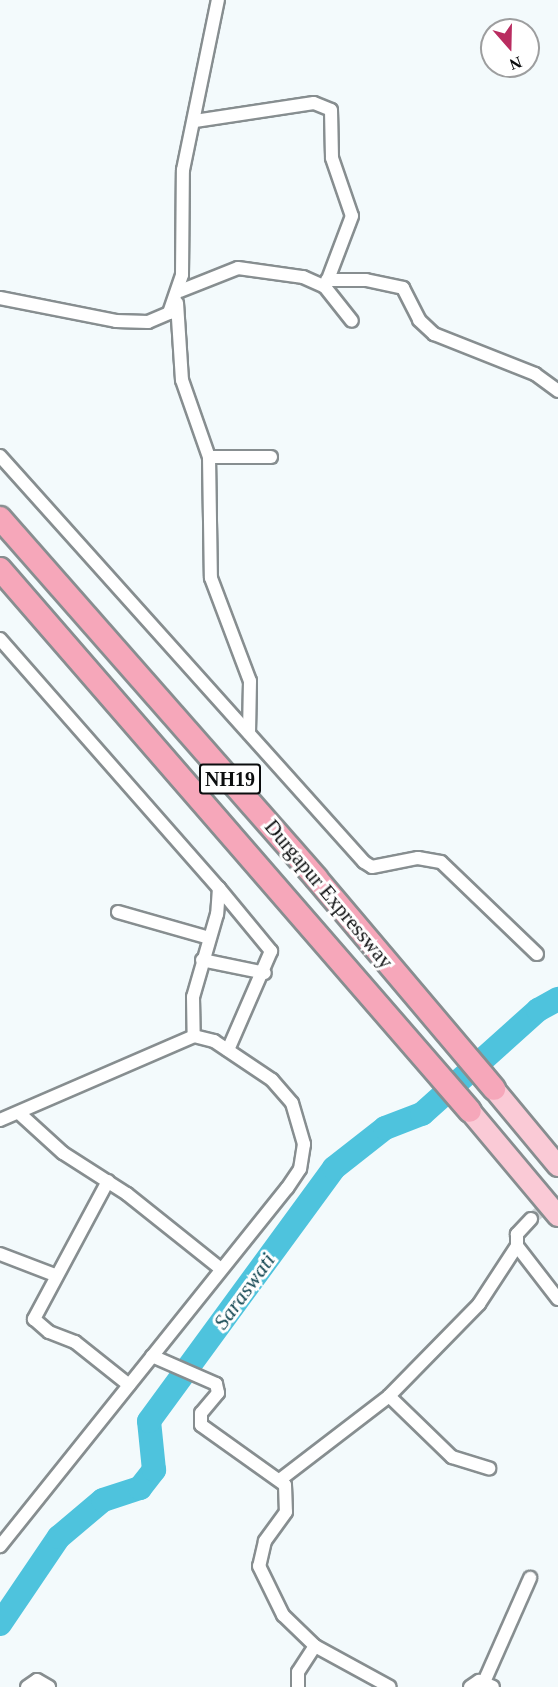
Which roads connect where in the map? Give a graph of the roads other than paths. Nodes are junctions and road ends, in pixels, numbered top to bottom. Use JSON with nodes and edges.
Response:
{"nodes":[{"id":1,"x":218,"y":0,"type":"edge"},
{"id":2,"x":195,"y":121,"type":"junction"},
{"id":3,"x":326,"y":283,"type":"junction"},
{"id":4,"x":178,"y":297,"type":"junction"},
{"id":5,"x":0,"y":298,"type":"edge"},
{"id":6,"x":352,"y":321,"type":"dead end"},
{"id":7,"x":558,"y":392,"type":"edge"},
{"id":8,"x":0,"y":456,"type":"edge"},
{"id":9,"x":209,"y":457,"type":"junction"},
{"id":10,"x":271,"y":457,"type":"dead end"},
{"id":11,"x":0,"y":518,"type":"edge"},
{"id":12,"x":0,"y":569,"type":"edge"},
{"id":13,"x":0,"y":639,"type":"edge"},
{"id":14,"x":249,"y":733,"type":"junction"},
{"id":15,"x":219,"y":888,"type":"junction"},
{"id":16,"x":118,"y":912,"type":"dead end"},
{"id":17,"x":208,"y":938,"type":"junction"},
{"id":18,"x":537,"y":954,"type":"dead end"},
{"id":19,"x":202,"y":960,"type":"junction"},
{"id":20,"x":265,"y":973,"type":"junction"},
{"id":21,"x":194,"y":1036,"type":"junction"},
{"id":22,"x":228,"y":1050,"type":"junction"},
{"id":23,"x":494,"y":1089,"type":"joint"},
{"id":24,"x":470,"y":1111,"type":"joint"},
{"id":25,"x":19,"y":1113,"type":"junction"},
{"id":26,"x":0,"y":1120,"type":"edge"},
{"id":27,"x":558,"y":1166,"type":"edge"},
{"id":28,"x":108,"y":1181,"type":"junction"},
{"id":29,"x":558,"y":1216,"type":"edge"},
{"id":30,"x":531,"y":1219,"type":"tunnel mouth"},
{"id":31,"x":517,"y":1246,"type":"junction"},
{"id":32,"x":0,"y":1254,"type":"edge"},
{"id":33,"x":221,"y":1269,"type":"junction"},
{"id":34,"x":55,"y":1275,"type":"junction"},
{"id":35,"x":558,"y":1299,"type":"edge"},
{"id":36,"x":155,"y":1358,"type":"junction"},
{"id":37,"x":129,"y":1385,"type":"junction"},
{"id":38,"x":389,"y":1396,"type":"junction"},
{"id":39,"x":489,"y":1468,"type":"dead end"},
{"id":40,"x":280,"y":1479,"type":"junction"},
{"id":41,"x":0,"y":1546,"type":"edge"},
{"id":42,"x":530,"y":1578,"type":"dead end"},
{"id":43,"x":315,"y":1646,"type":"junction"},
{"id":44,"x":489,"y":1685,"type":"edge"},
{"id":45,"x":27,"y":1687,"type":"edge"},
{"id":46,"x":49,"y":1687,"type":"edge"},
{"id":47,"x":298,"y":1687,"type":"edge"},
{"id":48,"x":390,"y":1687,"type":"edge"},
{"id":49,"x":470,"y":1687,"type":"edge"}],
"edges":[{"from":1,"to":2,"type":"street"},
{"from":2,"to":3,"type":"street"},
{"from":2,"to":4,"type":"street"},
{"from":3,"to":4,"type":"street"},
{"from":3,"to":6,"type":"street"},
{"from":3,"to":7,"type":"street"},
{"from":4,"to":5,"type":"street"},
{"from":4,"to":9,"type":"street"},
{"from":8,"to":14,"type":"street"},
{"from":9,"to":10,"type":"street"},
{"from":9,"to":14,"type":"street"},
{"from":11,"to":23,"type":"highway","name":"Durgapur Expressway","number":"NH19"},
{"from":12,"to":24,"type":"highway","name":"Durgapur Expressway","number":"NH19"},
{"from":13,"to":15,"type":"street"},
{"from":14,"to":18,"type":"street"},
{"from":15,"to":17,"type":"street"},
{"from":15,"to":20,"type":"street"},
{"from":16,"to":17,"type":"street"},
{"from":17,"to":19,"type":"street"},
{"from":19,"to":20,"type":"street"},
{"from":19,"to":21,"type":"street"},
{"from":20,"to":22,"type":"street"},
{"from":21,"to":22,"type":"street"},
{"from":21,"to":25,"type":"street"},
{"from":22,"to":33,"type":"street"},
{"from":23,"to":27,"type":"main road","name":"Durgapur Expressway","number":"NH19"},
{"from":24,"to":29,"type":"main road","name":"Durgapur Expressway","number":"NH19"},
{"from":25,"to":26,"type":"street"},
{"from":25,"to":28,"type":"street"},
{"from":28,"to":33,"type":"street"},
{"from":28,"to":34,"type":"street"},
{"from":30,"to":31,"type":"street"},
{"from":31,"to":35,"type":"street"},
{"from":31,"to":38,"type":"street"},
{"from":32,"to":34,"type":"street"},
{"from":33,"to":36,"type":"street"},
{"from":34,"to":37,"type":"street"},
{"from":36,"to":37,"type":"street"},
{"from":36,"to":40,"type":"street"},
{"from":37,"to":41,"type":"street"},
{"from":38,"to":39,"type":"street"},
{"from":38,"to":40,"type":"street"},
{"from":40,"to":43,"type":"street"},
{"from":42,"to":44,"type":"street"},
{"from":43,"to":47,"type":"street"},
{"from":43,"to":48,"type":"street"},
{"from":44,"to":49,"type":"street"},
{"from":45,"to":46,"type":"street"}]}
